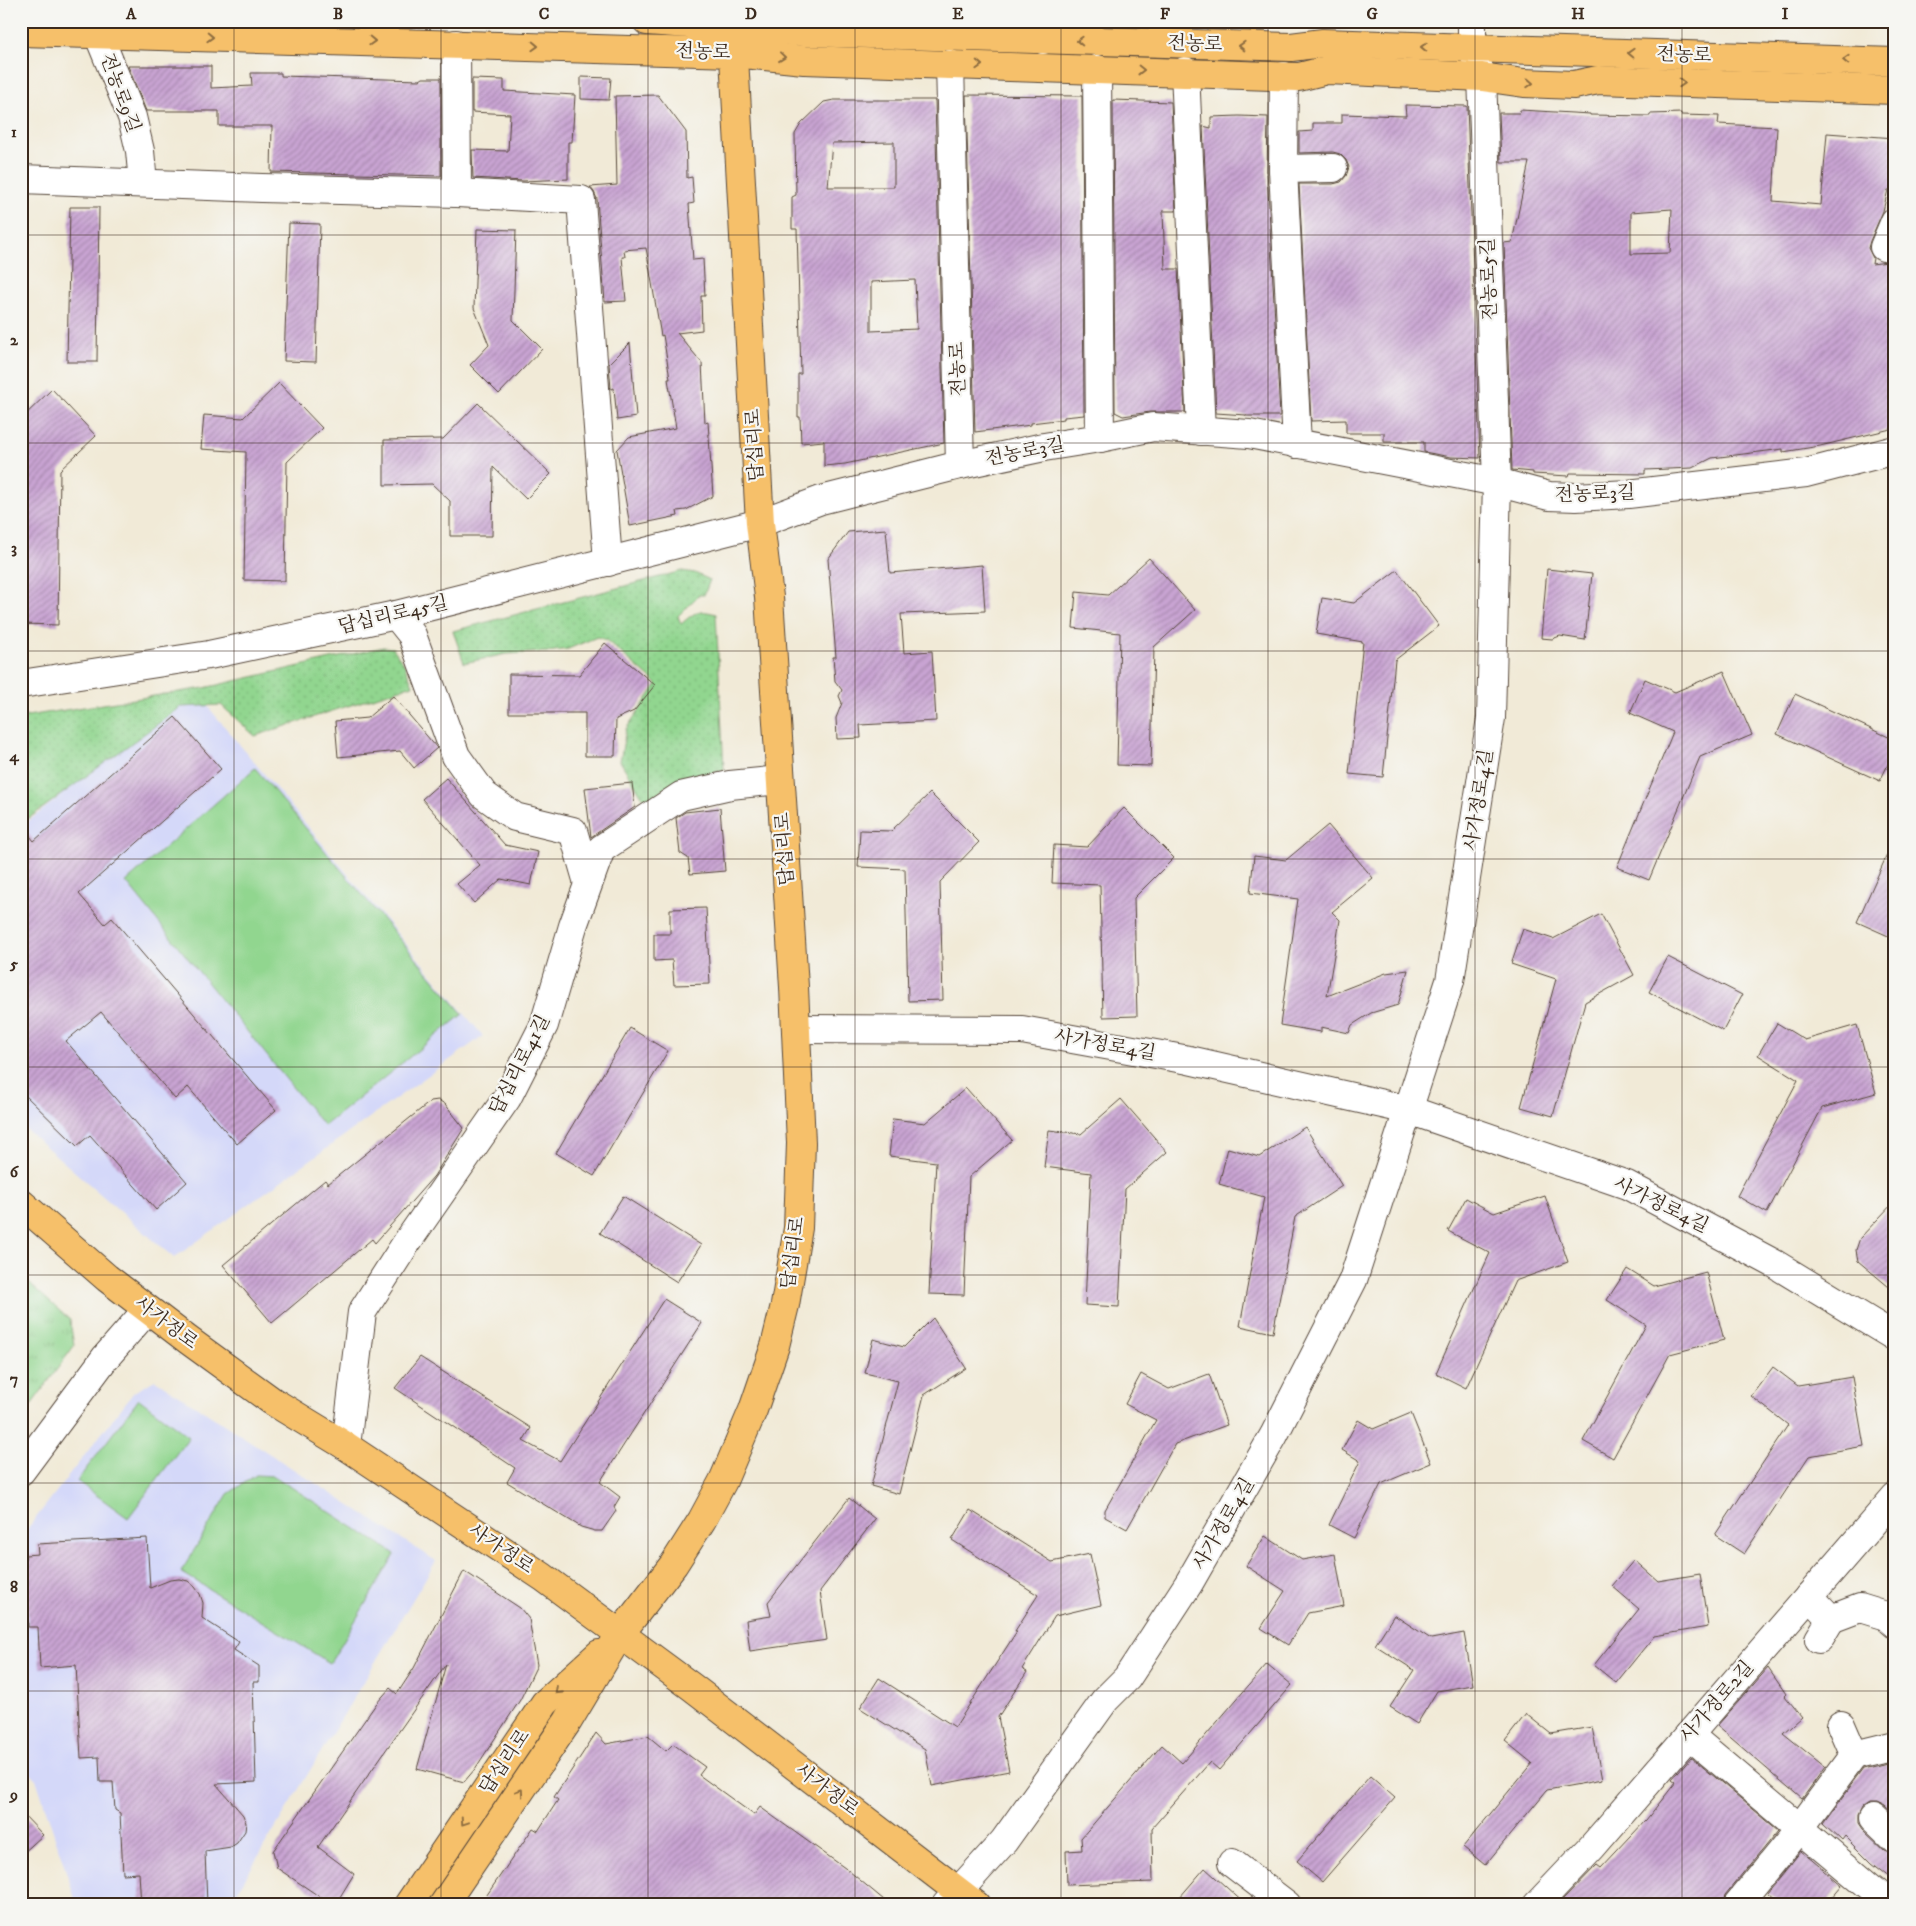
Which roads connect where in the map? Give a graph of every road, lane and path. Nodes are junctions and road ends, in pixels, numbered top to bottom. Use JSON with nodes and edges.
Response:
{"nodes":[{"id":1,"x":648,"y":21,"type":"edge"},
{"id":2,"x":1472,"y":21,"type":"edge"},
{"id":3,"x":1043,"y":30,"type":"edge"},
{"id":4,"x":21,"y":32,"type":"edge"},
{"id":5,"x":732,"y":33,"type":"edge"},
{"id":6,"x":98,"y":34,"type":"junction"},
{"id":7,"x":456,"y":44,"type":"junction"},
{"id":8,"x":1472,"y":48,"type":"junction"},
{"id":9,"x":1895,"y":62,"type":"edge"},
{"id":10,"x":950,"y":64,"type":"junction"},
{"id":11,"x":1097,"y":69,"type":"junction"},
{"id":12,"x":1185,"y":71,"type":"junction"},
{"id":13,"x":1284,"y":76,"type":"junction"},
{"id":14,"x":1482,"y":77,"type":"junction"},
{"id":15,"x":1895,"y":90,"type":"edge"},
{"id":16,"x":1333,"y":168,"type":"dead end"},
{"id":17,"x":1283,"y":170,"type":"junction"},
{"id":18,"x":21,"y":179,"type":"edge"},
{"id":19,"x":143,"y":183,"type":"junction"},
{"id":20,"x":457,"y":193,"type":"junction"},
{"id":21,"x":1895,"y":221,"type":"edge"},
{"id":22,"x":1884,"y":247,"type":"dead end"},
{"id":23,"x":1201,"y":431,"type":"junction"},
{"id":24,"x":1100,"y":438,"type":"junction"},
{"id":25,"x":1296,"y":444,"type":"junction"},
{"id":26,"x":1895,"y":450,"type":"edge"},
{"id":27,"x":960,"y":465,"type":"junction"},
{"id":28,"x":1497,"y":482,"type":"junction"},
{"id":29,"x":760,"y":524,"type":"junction"},
{"id":30,"x":608,"y":562,"type":"junction"},
{"id":31,"x":396,"y":615,"type":"junction"},
{"id":32,"x":21,"y":684,"type":"edge"},
{"id":33,"x":780,"y":780,"type":"junction"},
{"id":34,"x":588,"y":884,"type":"junction"},
{"id":35,"x":796,"y":1029,"type":"junction"},
{"id":36,"x":1409,"y":1110,"type":"junction"},
{"id":37,"x":21,"y":1203,"type":"edge"},
{"id":38,"x":147,"y":1310,"type":"junction"},
{"id":39,"x":1895,"y":1337,"type":"edge"},
{"id":40,"x":346,"y":1446,"type":"junction"},
{"id":41,"x":21,"y":1471,"type":"edge"},
{"id":42,"x":1895,"y":1497,"type":"edge"},
{"id":43,"x":1809,"y":1596,"type":"junction"},
{"id":44,"x":1895,"y":1624,"type":"edge"},
{"id":45,"x":620,"y":1634,"type":"junction"},
{"id":46,"x":1841,"y":1725,"type":"dead end"},
{"id":47,"x":1689,"y":1735,"type":"junction"},
{"id":48,"x":1895,"y":1746,"type":"edge"},
{"id":49,"x":1854,"y":1755,"type":"junction"},
{"id":50,"x":1874,"y":1818,"type":"dead end"},
{"id":51,"x":1800,"y":1828,"type":"junction"},
{"id":52,"x":1895,"y":1838,"type":"edge"},
{"id":53,"x":1232,"y":1863,"type":"dead end"},
{"id":54,"x":1891,"y":1899,"type":"edge"},
{"id":55,"x":960,"y":1900,"type":"edge"},
{"id":56,"x":408,"y":1905,"type":"edge"},
{"id":57,"x":444,"y":1905,"type":"edge"},
{"id":58,"x":1288,"y":1905,"type":"edge"},
{"id":59,"x":1537,"y":1905,"type":"edge"},
{"id":60,"x":1736,"y":1905,"type":"edge"}],
"edges":[{"from":1,"to":5,"type":"main road","name":"전농로"},
{"from":2,"to":8,"type":"street"},
{"from":3,"to":5,"type":"main road","name":"전농로"},
{"from":8,"to":3,"type":"main road","name":"전농로","one_way":true},
{"from":4,"to":6,"type":"main road","name":"전농로"},
{"from":7,"to":5,"type":"main road","name":"전농로","one_way":true},
{"from":5,"to":10,"type":"main road","name":"전농로","one_way":true},
{"from":5,"to":29,"type":"main road","name":"답십리로"},
{"from":6,"to":7,"type":"main road","name":"전농로","one_way":true},
{"from":6,"to":19,"type":"street","name":"전농로9길"},
{"from":7,"to":20,"type":"street"},
{"from":9,"to":8,"type":"main road","name":"전농로","one_way":true},
{"from":8,"to":14,"type":"street"},
{"from":10,"to":11,"type":"main road","name":"전농로","one_way":true},
{"from":10,"to":27,"type":"street","name":"전농로"},
{"from":11,"to":12,"type":"main road","name":"전농로","one_way":true},
{"from":11,"to":24,"type":"street"},
{"from":12,"to":13,"type":"main road","name":"전농로"},
{"from":12,"to":23,"type":"street","name":"전농로"},
{"from":13,"to":14,"type":"main road","name":"전농로"},
{"from":13,"to":17,"type":"street"},
{"from":14,"to":15,"type":"main road","name":"전농로","one_way":true},
{"from":14,"to":28,"type":"street","name":"전농로5길"},
{"from":16,"to":17,"type":"street"},
{"from":17,"to":25,"type":"street"},
{"from":18,"to":19,"type":"street"},
{"from":19,"to":20,"type":"street"},
{"from":20,"to":30,"type":"street"},
{"from":21,"to":22,"type":"street"},
{"from":23,"to":24,"type":"street","name":"전농로3길"},
{"from":23,"to":25,"type":"street","name":"전농로3길"},
{"from":24,"to":27,"type":"street","name":"전농로3길"},
{"from":25,"to":28,"type":"street","name":"전농로3길"},
{"from":26,"to":28,"type":"street","name":"전농로3길"},
{"from":27,"to":29,"type":"street","name":"전농로3길"},
{"from":28,"to":36,"type":"street","name":"사가정로4길"},
{"from":29,"to":30,"type":"street","name":"답십리로45길"},
{"from":29,"to":33,"type":"main road","name":"답십리로"},
{"from":30,"to":31,"type":"street","name":"답십리로45길"},
{"from":31,"to":32,"type":"street","name":"답십리로45길"},
{"from":31,"to":34,"type":"street"},
{"from":33,"to":34,"type":"street","name":"답십리로41길"},
{"from":33,"to":35,"type":"main road","name":"답십리로"},
{"from":34,"to":40,"type":"street","name":"답십리로41길"},
{"from":35,"to":36,"type":"street","name":"사가정로4길"},
{"from":35,"to":45,"type":"main road","name":"답십리로"},
{"from":36,"to":39,"type":"street","name":"사가정로4길"},
{"from":36,"to":55,"type":"street","name":"사가정로4길"},
{"from":37,"to":38,"type":"main road","name":"사가정로"},
{"from":38,"to":40,"type":"main road","name":"사가정로"},
{"from":38,"to":41,"type":"street"},
{"from":40,"to":45,"type":"main road","name":"사가정로"},
{"from":42,"to":43,"type":"street","name":"사가정로2길"},
{"from":43,"to":44,"type":"street"},
{"from":43,"to":47,"type":"street","name":"사가정로2길"},
{"from":45,"to":55,"type":"main road","name":"사가정로"},
{"from":45,"to":56,"type":"main road","name":"답십리로","one_way":true},
{"from":57,"to":45,"type":"main road","name":"답십리로","one_way":true},
{"from":46,"to":49,"type":"street"},
{"from":47,"to":51,"type":"street"},
{"from":47,"to":59,"type":"street","name":"사가정로2길"},
{"from":48,"to":49,"type":"street"},
{"from":49,"to":51,"type":"street"},
{"from":50,"to":52,"type":"street"},
{"from":51,"to":54,"type":"street"},
{"from":51,"to":60,"type":"street"},
{"from":53,"to":58,"type":"street"}]}
